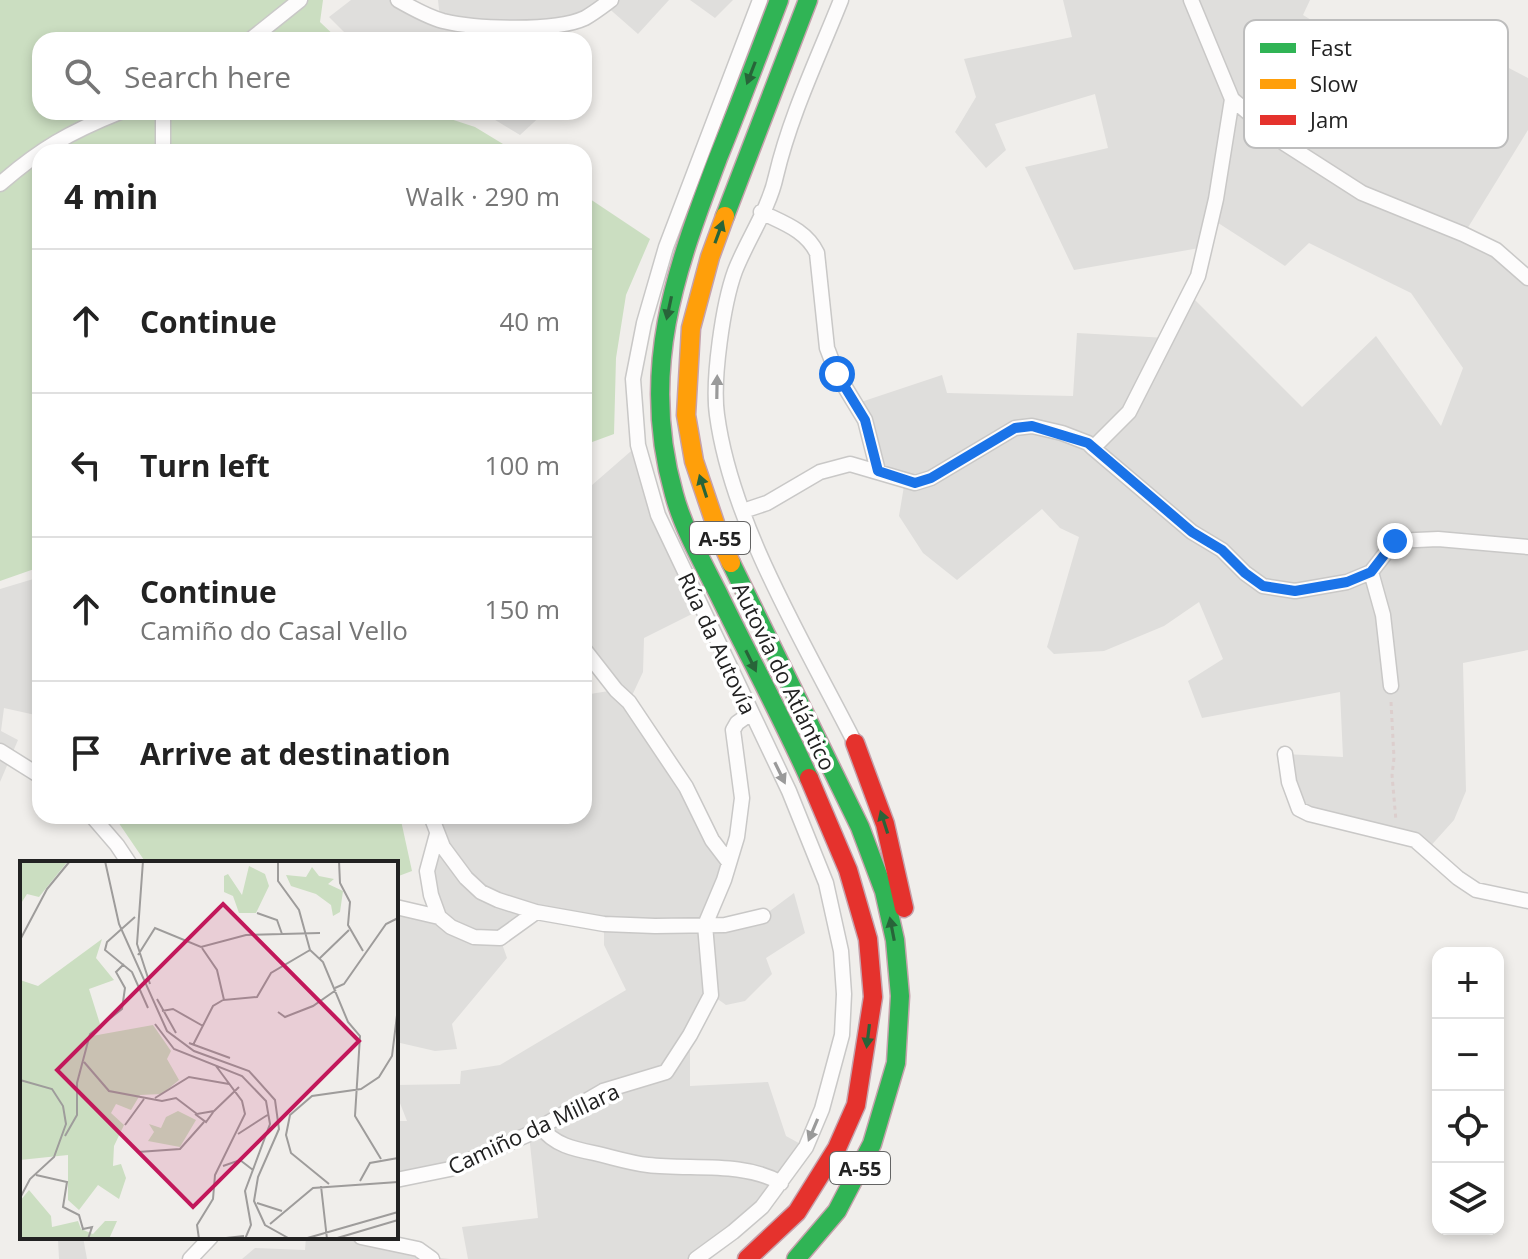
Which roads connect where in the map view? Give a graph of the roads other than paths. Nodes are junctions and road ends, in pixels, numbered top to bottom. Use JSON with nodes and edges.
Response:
{"nodes":[{"id":1,"x":300,"y":0,"type":"edge"},
{"id":2,"x":398,"y":0,"type":"edge"},
{"id":3,"x":611,"y":0,"type":"edge"},
{"id":4,"x":760,"y":0,"type":"edge"},
{"id":5,"x":769,"y":0,"type":"edge"},
{"id":6,"x":779,"y":0,"type":"edge"},
{"id":7,"x":808,"y":0,"type":"edge"},
{"id":8,"x":841,"y":0,"type":"edge"},
{"id":9,"x":1191,"y":0,"type":"edge"},
{"id":10,"x":260,"y":32,"type":"edge"},
{"id":11,"x":766,"y":34,"type":"junction"},
{"id":12,"x":1232,"y":99,"type":"junction"},
{"id":13,"x":1244,"y":109,"type":"edge"},
{"id":14,"x":100,"y":120,"type":"edge"},
{"id":15,"x":163,"y":120,"type":"edge"},
{"id":16,"x":731,"y":127,"type":"junction"},
{"id":17,"x":52,"y":144,"type":"edge"},
{"id":18,"x":163,"y":144,"type":"edge"},
{"id":19,"x":1292,"y":148,"type":"edge"},
{"id":20,"x":32,"y":156,"type":"edge"},
{"id":21,"x":0,"y":184,"type":"edge"},
{"id":22,"x":761,"y":212,"type":"junction"},
{"id":23,"x":666,"y":247,"type":"junction"},
{"id":24,"x":1528,"y":278,"type":"edge"},
{"id":25,"x":1093,"y":448,"type":"junction"},
{"id":26,"x":878,"y":471,"type":"junction"},
{"id":27,"x":743,"y":511,"type":"junction"},
{"id":28,"x":1528,"y":547,"type":"edge"},
{"id":29,"x":1371,"y":572,"type":"junction"},
{"id":30,"x":592,"y":659,"type":"edge"},
{"id":31,"x":1391,"y":686,"type":"road end"},
{"id":32,"x":751,"y":713,"type":"junction"},
{"id":33,"x":855,"y":743,"type":"joint"},
{"id":34,"x":0,"y":751,"type":"edge"},
{"id":35,"x":1285,"y":754,"type":"dead end"},
{"id":36,"x":32,"y":771,"type":"edge"},
{"id":37,"x":99,"y":824,"type":"edge"},
{"id":38,"x":434,"y":824,"type":"edge"},
{"id":39,"x":437,"y":834,"type":"junction"},
{"id":40,"x":128,"y":861,"type":"edge"},
{"id":41,"x":728,"y":861,"type":"junction"},
{"id":42,"x":1528,"y":901,"type":"edge"},
{"id":43,"x":398,"y":907,"type":"edge"},
{"id":44,"x":536,"y":912,"type":"junction"},
{"id":45,"x":763,"y":916,"type":"dead end"},
{"id":46,"x":439,"y":917,"type":"junction"},
{"id":47,"x":705,"y":925,"type":"junction"},
{"id":48,"x":896,"y":1063,"type":"junction"},
{"id":49,"x":541,"y":1127,"type":"junction"},
{"id":50,"x":398,"y":1180,"type":"edge"},
{"id":51,"x":781,"y":1183,"type":"junction"},
{"id":52,"x":209,"y":1239,"type":"edge"},
{"id":53,"x":370,"y":1239,"type":"edge"},
{"id":54,"x":190,"y":1259,"type":"edge"},
{"id":55,"x":432,"y":1259,"type":"edge"},
{"id":56,"x":696,"y":1259,"type":"edge"},
{"id":57,"x":747,"y":1259,"type":"edge"},
{"id":58,"x":796,"y":1259,"type":"edge"}],
"edges":[{"from":1,"to":10,"type":"street"},
{"from":2,"to":3,"type":"street"},
{"from":4,"to":23,"type":"street","name":"Rúa da Autovía"},
{"from":5,"to":11,"type":"highway"},
{"from":6,"to":11,"type":"highway","name":"Autovía do Atlántico","number":"A-55"},
{"from":48,"to":7,"type":"highway","name":"Autovía do Atlántico","number":"A-55","one_way":true},
{"from":8,"to":22,"type":"street"},
{"from":9,"to":12,"type":"street"},
{"from":11,"to":16,"type":"highway","name":"Autovía do Atlántico","number":"A-55","one_way":true},
{"from":12,"to":13,"type":"street"},
{"from":12,"to":25,"type":"street"},
{"from":14,"to":17,"type":"street"},
{"from":15,"to":18,"type":"street"},
{"from":16,"to":23,"type":"highway"},
{"from":16,"to":57,"type":"highway","name":"Autovía do Atlántico","number":"A-55","one_way":true},
{"from":19,"to":24,"type":"street"},
{"from":20,"to":21,"type":"street"},
{"from":22,"to":26,"type":"street"},
{"from":27,"to":22,"type":"street","one_way":true},
{"from":23,"to":32,"type":"street","name":"Rúa da Autovía"},
{"from":25,"to":26,"type":"street"},
{"from":25,"to":29,"type":"street"},
{"from":26,"to":27,"type":"street"},
{"from":27,"to":33,"type":"street"},
{"from":28,"to":29,"type":"street"},
{"from":29,"to":31,"type":"street"},
{"from":30,"to":41,"type":"street"},
{"from":32,"to":41,"type":"street","name":"Camiño da Millara"},
{"from":32,"to":51,"type":"street","name":"Rúa da Autovía","one_way":true},
{"from":48,"to":33,"type":"highway","one_way":true},
{"from":34,"to":36,"type":"street"},
{"from":35,"to":42,"type":"street"},
{"from":37,"to":40,"type":"street"},
{"from":38,"to":39,"type":"street"},
{"from":39,"to":44,"type":"street"},
{"from":39,"to":46,"type":"street"},
{"from":41,"to":47,"type":"street","name":"Camiño da Millara"},
{"from":43,"to":46,"type":"street"},
{"from":44,"to":46,"type":"street"},
{"from":44,"to":47,"type":"street"},
{"from":45,"to":47,"type":"street"},
{"from":47,"to":49,"type":"street","name":"Camiño da Millara"},
{"from":48,"to":58,"type":"highway","name":"Autovía do Atlántico","number":"A-55"},
{"from":49,"to":50,"type":"street","name":"Camiño da Millara"},
{"from":49,"to":51,"type":"street"},
{"from":51,"to":56,"type":"street","name":"Rúa da Autovía"},
{"from":52,"to":54,"type":"street"},
{"from":53,"to":55,"type":"street"}]}
